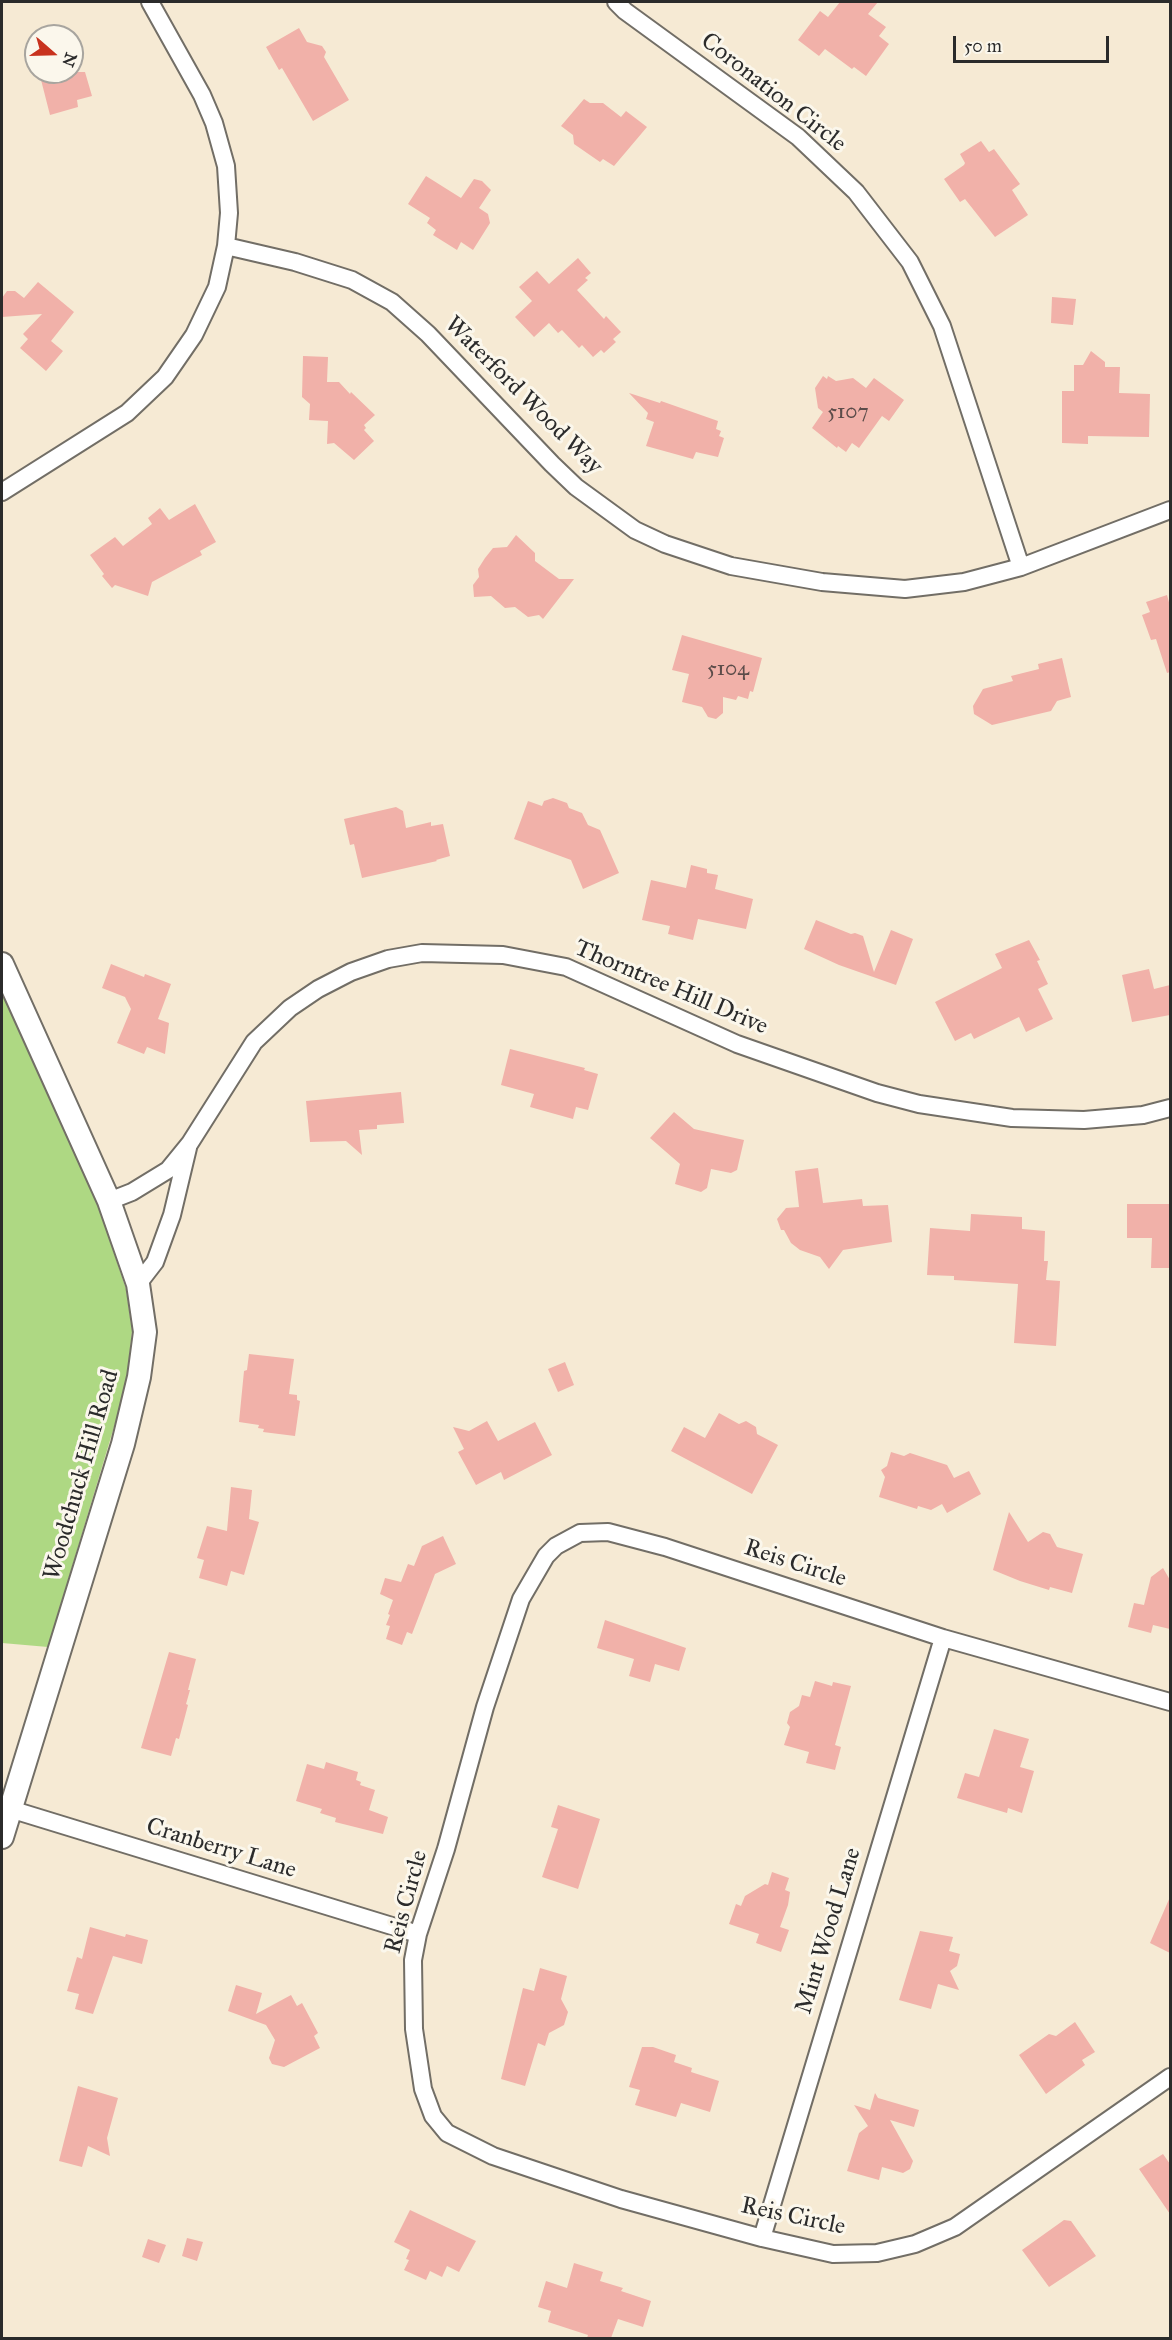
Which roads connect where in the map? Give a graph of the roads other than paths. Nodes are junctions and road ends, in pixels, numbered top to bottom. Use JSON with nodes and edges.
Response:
{"nodes":[{"id":1,"x":150,"y":2,"type":"edge"},
{"id":2,"x":616,"y":2,"type":"edge"},
{"id":3,"x":226,"y":246,"type":"junction"},
{"id":4,"x":2,"y":492,"type":"edge"},
{"id":5,"x":1170,"y":510,"type":"edge"},
{"id":6,"x":1021,"y":567,"type":"junction"},
{"id":7,"x":2,"y":964,"type":"edge"},
{"id":8,"x":1170,"y":1108,"type":"edge"},
{"id":9,"x":190,"y":1143,"type":"junction"},
{"id":10,"x":109,"y":1201,"type":"junction"},
{"id":11,"x":138,"y":1284,"type":"junction"},
{"id":12,"x":942,"y":1638,"type":"junction"},
{"id":13,"x":1170,"y":1702,"type":"edge"},
{"id":14,"x":10,"y":1809,"type":"junction"},
{"id":15,"x":2,"y":1837,"type":"edge"},
{"id":16,"x":418,"y":1934,"type":"junction"},
{"id":17,"x":1170,"y":2077,"type":"edge"},
{"id":18,"x":762,"y":2238,"type":"junction"}],
"edges":[{"from":1,"to":3,"type":"street"},
{"from":2,"to":6,"type":"street","name":"Coronation Circle"},
{"from":3,"to":4,"type":"street"},
{"from":3,"to":6,"type":"street","name":"Waterford Wood Way"},
{"from":5,"to":6,"type":"street","name":"Waterford Wood Way"},
{"from":7,"to":10,"type":"street","name":"Woodchuck Hill Road"},
{"from":8,"to":9,"type":"street","name":"Thorntree Hill Drive"},
{"from":9,"to":10,"type":"street","name":"Thorntree Hill Drive"},
{"from":9,"to":11,"type":"street","name":"Thorntree Hill Drive"},
{"from":10,"to":11,"type":"street","name":"Woodchuck Hill Road"},
{"from":11,"to":14,"type":"street","name":"Woodchuck Hill Road"},
{"from":12,"to":13,"type":"street","name":"Reis Circle"},
{"from":12,"to":16,"type":"street","name":"Reis Circle"},
{"from":12,"to":18,"type":"street","name":"Mint Wood Lane"},
{"from":14,"to":15,"type":"street","name":"Woodchuck Hill Road"},
{"from":14,"to":16,"type":"street","name":"Cranberry Lane"},
{"from":16,"to":18,"type":"street","name":"Reis Circle"},
{"from":17,"to":18,"type":"street","name":"Reis Circle"}]}
